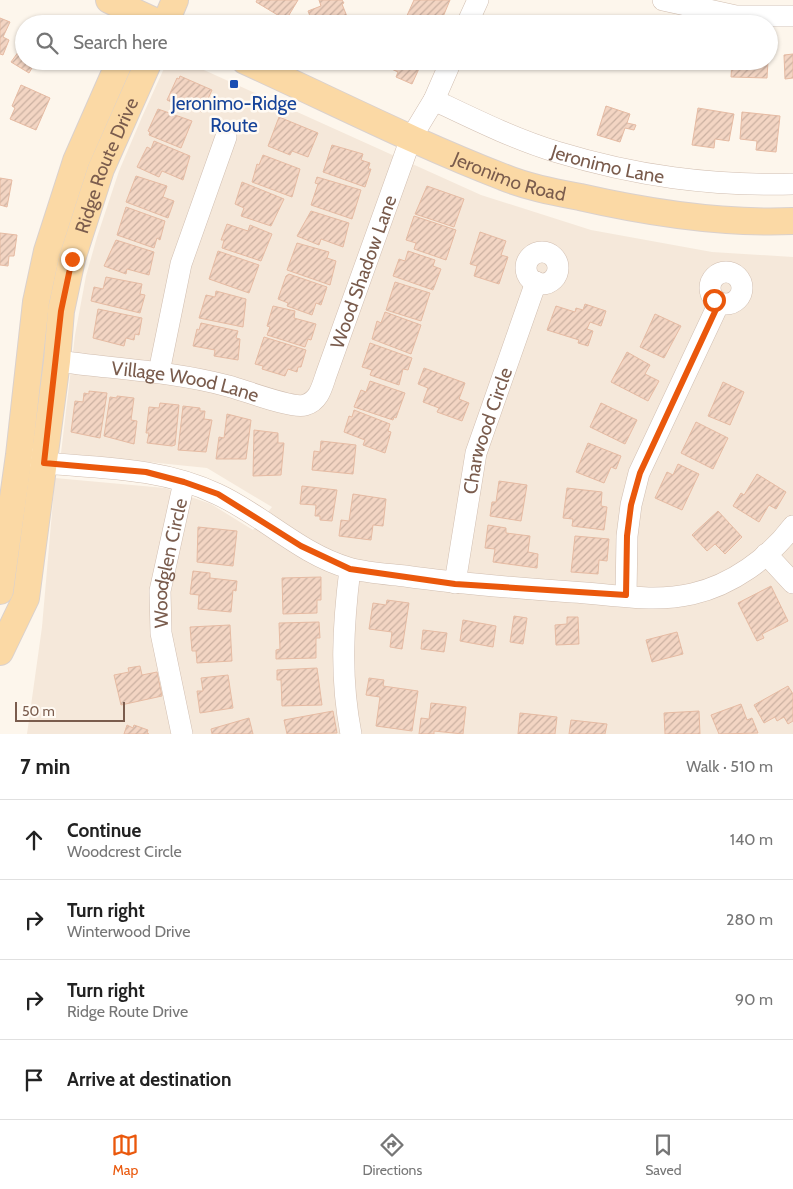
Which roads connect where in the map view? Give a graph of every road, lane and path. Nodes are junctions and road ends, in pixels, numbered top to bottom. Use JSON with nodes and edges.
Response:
{"nodes":[{"id":1,"x":109,"y":0,"type":"edge"},
{"id":2,"x":175,"y":0,"type":"edge"},
{"id":3,"x":478,"y":0,"type":"edge"},
{"id":4,"x":663,"y":0,"type":"edge"},
{"id":5,"x":145,"y":15,"type":"edge"},
{"id":6,"x":153,"y":15,"type":"edge"},
{"id":7,"x":471,"y":15,"type":"edge"},
{"id":8,"x":731,"y":15,"type":"edge"},
{"id":9,"x":778,"y":16,"type":"edge"},
{"id":10,"x":793,"y":16,"type":"edge"},
{"id":11,"x":116,"y":70,"type":"edge"},
{"id":12,"x":144,"y":70,"type":"edge"},
{"id":13,"x":264,"y":70,"type":"edge"},
{"id":14,"x":447,"y":70,"type":"edge"},
{"id":15,"x":434,"y":100,"type":"junction"},
{"id":16,"x":226,"y":137,"type":"dead end"},
{"id":17,"x":411,"y":138,"type":"junction"},
{"id":18,"x":793,"y":184,"type":"edge"},
{"id":19,"x":793,"y":221,"type":"edge"},
{"id":20,"x":536,"y":282,"type":"dead end"},
{"id":21,"x":719,"y":303,"type":"dead end"},
{"id":22,"x":57,"y":361,"type":"junction"},
{"id":23,"x":159,"y":372,"type":"junction"},
{"id":24,"x":312,"y":402,"type":"joint"},
{"id":25,"x":19,"y":455,"type":"junction"},
{"id":26,"x":44,"y":463,"type":"junction"},
{"id":27,"x":184,"y":482,"type":"junction"},
{"id":28,"x":793,"y":526,"type":"edge"},
{"id":29,"x":766,"y":554,"type":"junction"},
{"id":30,"x":350,"y":569,"type":"junction"},
{"id":31,"x":793,"y":583,"type":"edge"},
{"id":32,"x":455,"y":584,"type":"junction"},
{"id":33,"x":0,"y":591,"type":"edge"},
{"id":34,"x":626,"y":595,"type":"junction"},
{"id":35,"x":0,"y":643,"type":"edge"},
{"id":36,"x":0,"y":652,"type":"edge"},
{"id":37,"x":182,"y":734,"type":"edge"},
{"id":38,"x":351,"y":734,"type":"edge"}],
"edges":[{"from":1,"to":5,"type":"main road"},
{"from":2,"to":6,"type":"main road"},
{"from":3,"to":7,"type":"street"},
{"from":4,"to":8,"type":"street"},
{"from":9,"to":10,"type":"street"},
{"from":11,"to":25,"type":"main road","name":"Ridge Route Drive"},
{"from":12,"to":22,"type":"main road","name":"Ridge Route Drive"},
{"from":13,"to":17,"type":"main road","name":"Jeronimo Road"},
{"from":14,"to":15,"type":"street","name":"Wood Shadow Lane"},
{"from":15,"to":17,"type":"street","name":"Wood Shadow Lane"},
{"from":15,"to":18,"type":"street","name":"Jeronimo Lane"},
{"from":16,"to":23,"type":"street"},
{"from":17,"to":19,"type":"main road","name":"Jeronimo Road"},
{"from":17,"to":24,"type":"street","name":"Wood Shadow Lane"},
{"from":20,"to":32,"type":"street","name":"Charwood Circle"},
{"from":21,"to":34,"type":"street"},
{"from":22,"to":23,"type":"street","name":"Village Wood Lane"},
{"from":22,"to":26,"type":"main road","name":"Ridge Route Drive"},
{"from":23,"to":24,"type":"street","name":"Village Wood Lane"},
{"from":25,"to":26,"type":"street"},
{"from":25,"to":33,"type":"main road","name":"Ridge Route Drive"},
{"from":26,"to":27,"type":"street"},
{"from":26,"to":36,"type":"main road","name":"Ridge Route Drive"},
{"from":27,"to":30,"type":"street"},
{"from":27,"to":37,"type":"street","name":"Woodglen Circle"},
{"from":28,"to":29,"type":"street"},
{"from":29,"to":31,"type":"street"},
{"from":29,"to":34,"type":"street"},
{"from":30,"to":32,"type":"street"},
{"from":30,"to":38,"type":"street"},
{"from":32,"to":34,"type":"street"},
{"from":35,"to":36,"type":"main road","name":"Ridge Route Drive"}]}
